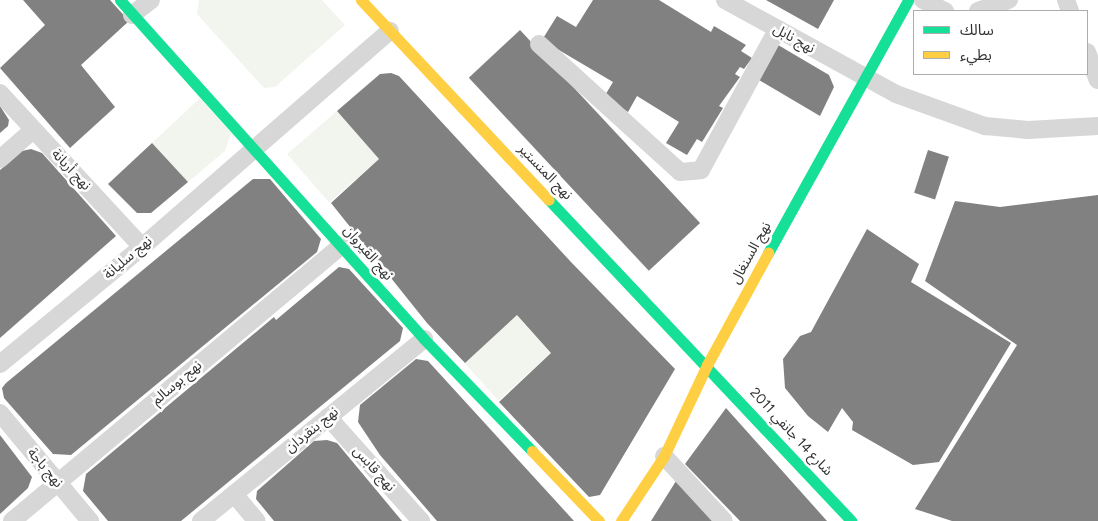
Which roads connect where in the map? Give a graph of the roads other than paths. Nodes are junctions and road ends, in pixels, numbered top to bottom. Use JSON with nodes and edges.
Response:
{"nodes":[{"id":1,"x":120,"y":0,"type":"edge"},
{"id":2,"x":151,"y":0,"type":"edge"},
{"id":3,"x":361,"y":0,"type":"edge"},
{"id":4,"x":725,"y":0,"type":"edge"},
{"id":5,"x":908,"y":0,"type":"edge"},
{"id":6,"x":923,"y":0,"type":"edge"},
{"id":7,"x":1009,"y":0,"type":"edge"},
{"id":8,"x":943,"y":10,"type":"edge"},
{"id":9,"x":981,"y":10,"type":"edge"},
{"id":10,"x":132,"y":15,"type":"junction"},
{"id":11,"x":777,"y":30,"type":"junction"},
{"id":12,"x":390,"y":31,"type":"junction"},
{"id":13,"x":540,"y":44,"type":"dead end"},
{"id":14,"x":1088,"y":55,"type":"edge"},
{"id":15,"x":863,"y":78,"type":"junction"},
{"id":16,"x":1098,"y":80,"type":"edge"},
{"id":17,"x":0,"y":93,"type":"edge"},
{"id":18,"x":1098,"y":126,"type":"edge"},
{"id":19,"x":33,"y":130,"type":"junction"},
{"id":20,"x":254,"y":149,"type":"junction"},
{"id":21,"x":0,"y":159,"type":"edge"},
{"id":22,"x":342,"y":245,"type":"junction"},
{"id":23,"x":142,"y":247,"type":"junction"},
{"id":24,"x":424,"y":339,"type":"junction"},
{"id":25,"x":0,"y":364,"type":"edge"},
{"id":26,"x":707,"y":365,"type":"junction"},
{"id":27,"x":0,"y":413,"type":"edge"},
{"id":28,"x":328,"y":417,"type":"junction"},
{"id":29,"x":664,"y":456,"type":"junction"},
{"id":30,"x":58,"y":484,"type":"junction"},
{"id":31,"x":234,"y":494,"type":"junction"},
{"id":32,"x":12,"y":521,"type":"edge"},
{"id":33,"x":90,"y":521,"type":"edge"},
{"id":34,"x":201,"y":521,"type":"edge"},
{"id":35,"x":257,"y":521,"type":"edge"},
{"id":36,"x":421,"y":521,"type":"edge"},
{"id":37,"x":599,"y":521,"type":"edge"},
{"id":38,"x":621,"y":521,"type":"edge"},
{"id":39,"x":724,"y":521,"type":"edge"},
{"id":40,"x":851,"y":521,"type":"edge"}],
"edges":[{"from":1,"to":10,"type":"street","name":"نهج القيروان"},
{"from":2,"to":10,"type":"street"},
{"from":3,"to":12,"type":"street","name":"نهج المنستير"},
{"from":4,"to":11,"type":"street","name":"نهج نابل"},
{"from":5,"to":15,"type":"street","name":"نهج السنغال"},
{"from":6,"to":8,"type":"street"},
{"from":7,"to":9,"type":"street"},
{"from":10,"to":20,"type":"street","name":"نهج القيروان"},
{"from":11,"to":13,"type":"street"},
{"from":11,"to":15,"type":"street","name":"نهج نابل"},
{"from":12,"to":20,"type":"street","name":"نهج سليانة"},
{"from":12,"to":26,"type":"street","name":"نهج المنستير"},
{"from":14,"to":16,"type":"street"},
{"from":15,"to":18,"type":"street","name":"نهج نابل"},
{"from":15,"to":26,"type":"street","name":"نهج السنغال"},
{"from":17,"to":19,"type":"street","name":"نهج أريانة"},
{"from":19,"to":21,"type":"street"},
{"from":19,"to":23,"type":"street","name":"نهج أريانة"},
{"from":20,"to":22,"type":"street","name":"نهج القيروان"},
{"from":20,"to":23,"type":"street","name":"نهج سليانة"},
{"from":22,"to":24,"type":"street","name":"نهج القيروان"},
{"from":22,"to":30,"type":"street","name":"نهج بوسالم"},
{"from":23,"to":25,"type":"street","name":"نهج سليانة"},
{"from":24,"to":28,"type":"street","name":"نهج بنقردان"},
{"from":24,"to":37,"type":"street","name":"نهج القيروان"},
{"from":26,"to":29,"type":"street","name":"نهج السنغال"},
{"from":26,"to":40,"type":"street","name":"شارع 14 جانفي 2011"},
{"from":27,"to":30,"type":"street","name":"نهج باجة"},
{"from":28,"to":31,"type":"street","name":"نهج بنقردان"},
{"from":28,"to":36,"type":"street","name":"نهج قابس"},
{"from":29,"to":38,"type":"street","name":"نهج السنغال"},
{"from":29,"to":39,"type":"street"},
{"from":30,"to":32,"type":"street","name":"نهج بوسالم"},
{"from":30,"to":33,"type":"street","name":"نهج باجة"},
{"from":31,"to":34,"type":"street","name":"نهج بنقردان"},
{"from":31,"to":35,"type":"street"}]}
